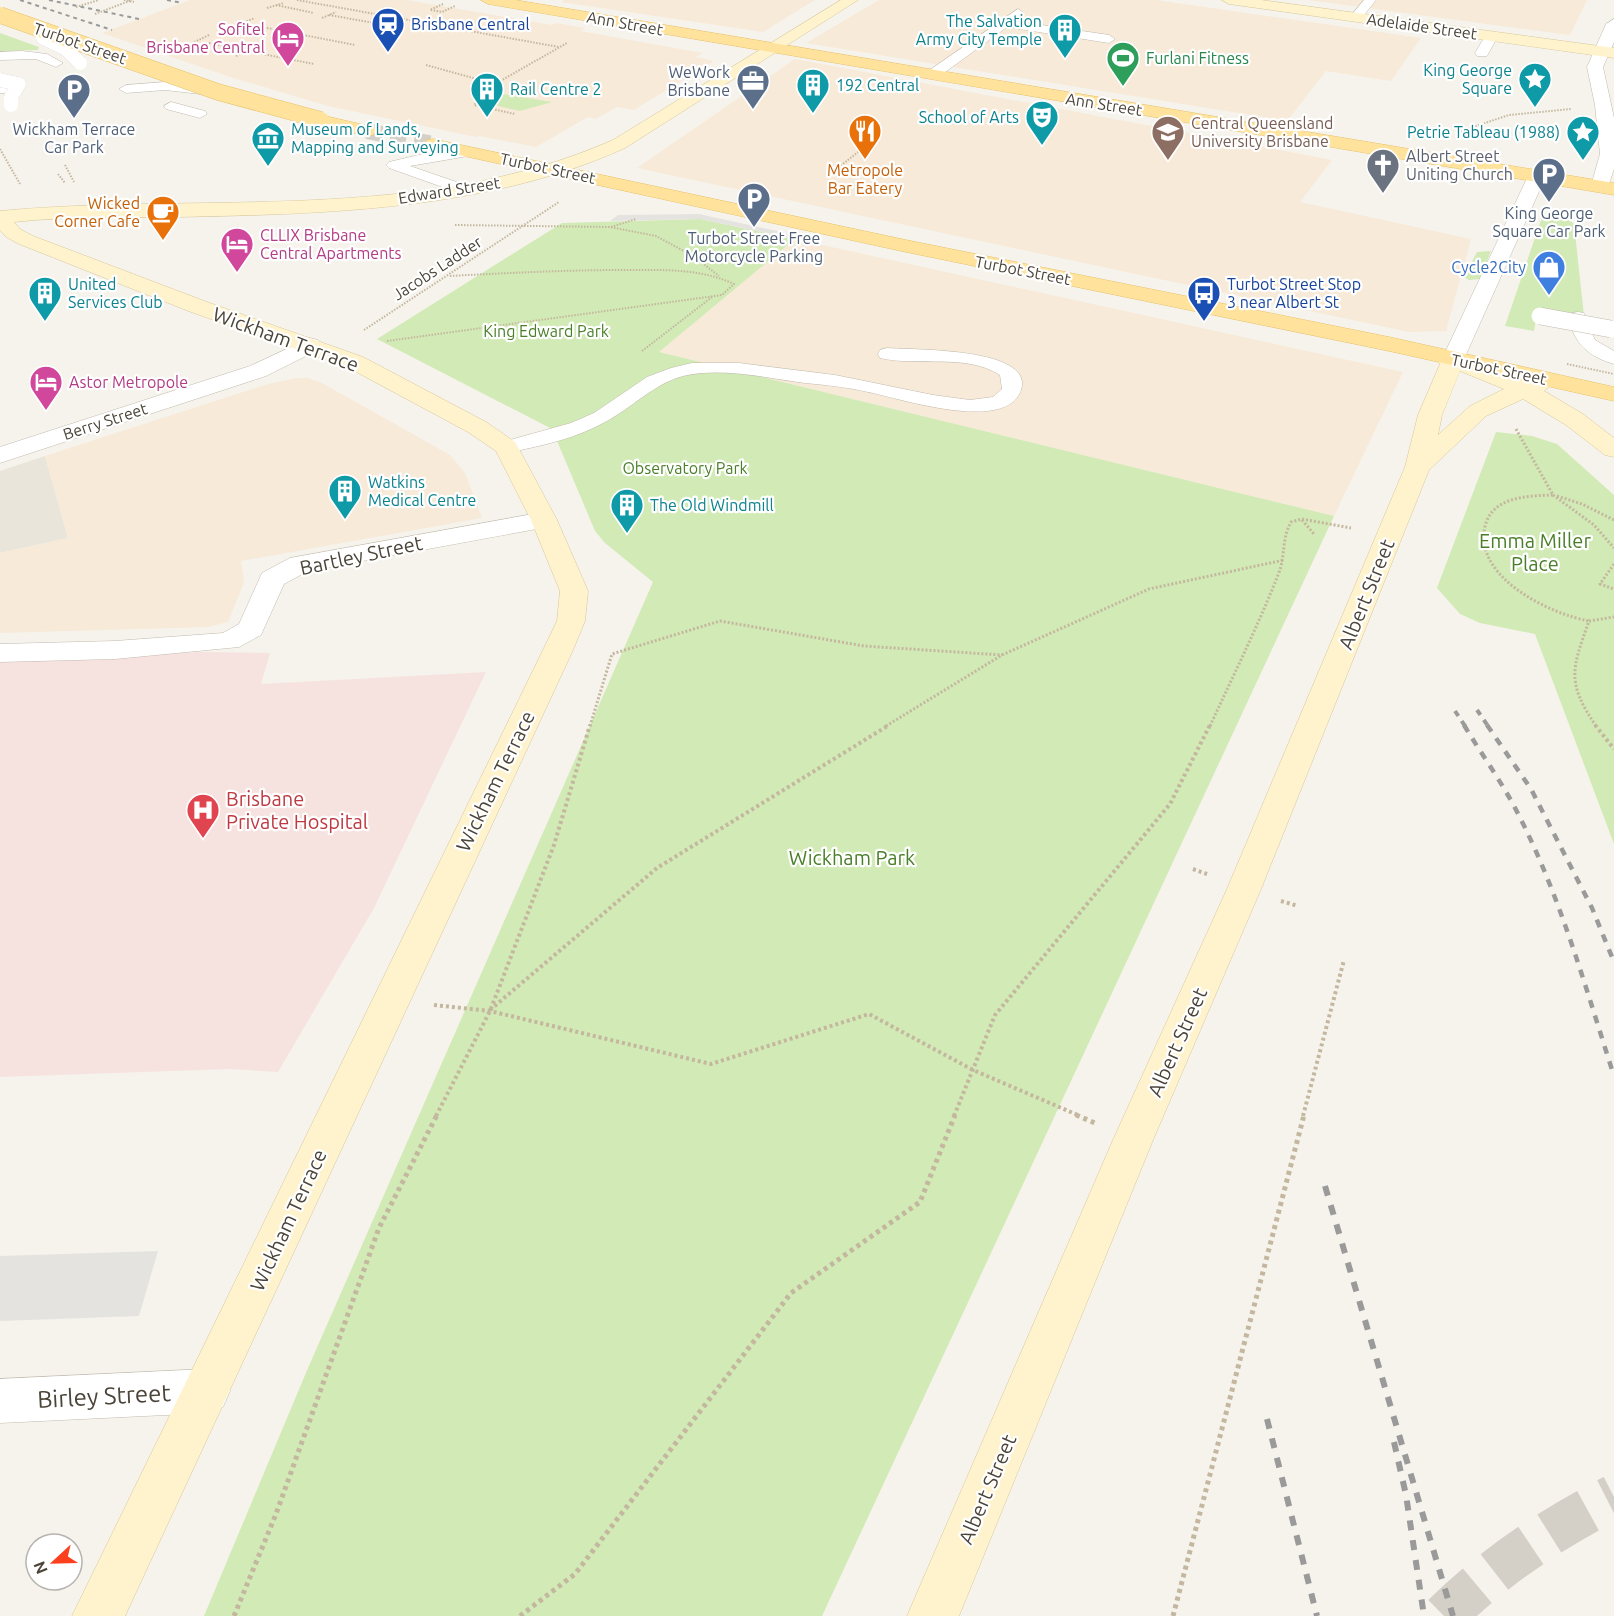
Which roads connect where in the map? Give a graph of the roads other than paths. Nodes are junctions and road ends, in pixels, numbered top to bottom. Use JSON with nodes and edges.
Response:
{"nodes":[{"id":1,"x":488,"y":0,"type":"edge"},
{"id":2,"x":850,"y":0,"type":"edge"},
{"id":3,"x":1229,"y":0,"type":"edge"},
{"id":4,"x":1370,"y":0,"type":"edge"},
{"id":5,"x":1018,"y":13,"type":"dead end"},
{"id":6,"x":0,"y":15,"type":"edge"},
{"id":7,"x":1356,"y":17,"type":"junction"},
{"id":8,"x":1004,"y":23,"type":"junction"},
{"id":9,"x":1614,"y":24,"type":"edge"},
{"id":10,"x":42,"y":30,"type":"junction"},
{"id":11,"x":1492,"y":36,"type":"junction"},
{"id":12,"x":1109,"y":39,"type":"dead end"},
{"id":13,"x":53,"y":43,"type":"junction"},
{"id":14,"x":774,"y":48,"type":"junction"},
{"id":15,"x":1482,"y":52,"type":"dead end"},
{"id":16,"x":1608,"y":52,"type":"edge"},
{"id":17,"x":6,"y":56,"type":"edge"},
{"id":18,"x":80,"y":63,"type":"dead end"},
{"id":19,"x":932,"y":75,"type":"junction"},
{"id":20,"x":3,"y":86,"type":"edge"},
{"id":21,"x":126,"y":89,"type":"dead end"},
{"id":22,"x":218,"y":92,"type":"junction"},
{"id":23,"x":11,"y":105,"type":"dead end"},
{"id":24,"x":171,"y":106,"type":"dead end"},
{"id":25,"x":200,"y":114,"type":"dead end"},
{"id":26,"x":367,"y":131,"type":"tunnel mouth"},
{"id":27,"x":433,"y":144,"type":"tunnel mouth"},
{"id":28,"x":469,"y":152,"type":"junction"},
{"id":29,"x":555,"y":170,"type":"junction"},
{"id":30,"x":1537,"y":176,"type":"junction"},
{"id":31,"x":1607,"y":188,"type":"edge"},
{"id":32,"x":465,"y":190,"type":"junction"},
{"id":33,"x":0,"y":218,"type":"edge"},
{"id":34,"x":1540,"y":316,"type":"dead end"},
{"id":35,"x":1578,"y":317,"type":"dead end"},
{"id":36,"x":1613,"y":330,"type":"edge"},
{"id":37,"x":310,"y":345,"type":"junction"},
{"id":38,"x":1425,"y":352,"type":"joint"},
{"id":39,"x":887,"y":354,"type":"dead end"},
{"id":40,"x":1614,"y":358,"type":"edge"},
{"id":41,"x":1453,"y":360,"type":"junction"},
{"id":42,"x":1560,"y":372,"type":"junction"},
{"id":43,"x":1526,"y":390,"type":"junction"},
{"id":44,"x":1614,"y":394,"type":"edge"},
{"id":45,"x":506,"y":447,"type":"junction"},
{"id":46,"x":1614,"y":450,"type":"edge"},
{"id":47,"x":0,"y":455,"type":"edge"},
{"id":48,"x":1418,"y":467,"type":"junction"},
{"id":49,"x":544,"y":520,"type":"junction"},
{"id":50,"x":0,"y":653,"type":"edge"},
{"id":51,"x":207,"y":1391,"type":"junction"},
{"id":52,"x":0,"y":1401,"type":"edge"},
{"id":53,"x":98,"y":1616,"type":"edge"},
{"id":54,"x":933,"y":1616,"type":"edge"}],
"edges":[{"from":1,"to":14,"type":"main road","name":"Ann Street"},
{"from":2,"to":14,"type":"street","name":"Edward Street"},
{"from":3,"to":7,"type":"street","name":"Adelaide Street"},
{"from":4,"to":7,"type":"lane"},
{"from":5,"to":8,"type":"lane"},
{"from":6,"to":10,"type":"main road","name":"Turbot Street","bridge":true},
{"from":7,"to":11,"type":"street","name":"Adelaide Street"},
{"from":8,"to":12,"type":"lane"},
{"from":8,"to":19,"type":"lane"},
{"from":9,"to":16,"type":"street"},
{"from":10,"to":13,"type":"lane","bridge":true},
{"from":10,"to":22,"type":"main road","name":"Turbot Street","bridge":true},
{"from":11,"to":15,"type":"lane"},
{"from":11,"to":16,"type":"street","name":"Adelaide Street"},
{"from":13,"to":17,"type":"lane"},
{"from":13,"to":18,"type":"lane","bridge":true},
{"from":14,"to":19,"type":"main road","name":"Ann Street"},
{"from":14,"to":29,"type":"street","name":"Edward Street"},
{"from":16,"to":31,"type":"street"},
{"from":19,"to":30,"type":"main road","name":"Ann Street"},
{"from":20,"to":23,"type":"lane","bridge":true},
{"from":21,"to":22,"type":"lane","bridge":true},
{"from":22,"to":26,"type":"main road","name":"Turbot Street","bridge":true},
{"from":24,"to":25,"type":"lane"},
{"from":27,"to":28,"type":"main road","name":"Turbot Street"},
{"from":28,"to":29,"type":"main road","name":"Turbot Street"},
{"from":28,"to":32,"type":"lane"},
{"from":29,"to":32,"type":"street","name":"Edward Street"},
{"from":29,"to":38,"type":"main road","name":"Turbot Street"},
{"from":30,"to":31,"type":"main road","name":"Ann Street"},
{"from":30,"to":41,"type":"street","name":"Albert Street"},
{"from":32,"to":33,"type":"street","name":"Edward Street"},
{"from":33,"to":37,"type":"street","name":"Wickham Terrace"},
{"from":34,"to":36,"type":"lane","bridge":true},
{"from":35,"to":40,"type":"lane"},
{"from":37,"to":45,"type":"street","name":"Wickham Terrace"},
{"from":37,"to":47,"type":"street","name":"Berry Street"},
{"from":38,"to":41,"type":"street"},
{"from":39,"to":45,"type":"lane"},
{"from":41,"to":42,"type":"main road","name":"Turbot Street"},
{"from":41,"to":43,"type":"street"},
{"from":41,"to":48,"type":"street","name":"Albert Street"},
{"from":42,"to":43,"type":"street","name":"Albert Street"},
{"from":42,"to":44,"type":"main road","name":"Turbot Street"},
{"from":43,"to":46,"type":"street"},
{"from":43,"to":48,"type":"street","name":"Albert Street"},
{"from":45,"to":49,"type":"street","name":"Wickham Terrace"},
{"from":48,"to":54,"type":"street","name":"Albert Street"},
{"from":49,"to":50,"type":"street","name":"Bartley Street"},
{"from":49,"to":51,"type":"street","name":"Wickham Terrace"},
{"from":51,"to":52,"type":"street","name":"Birley Street"},
{"from":51,"to":53,"type":"street","name":"Wickham Terrace"}]}
